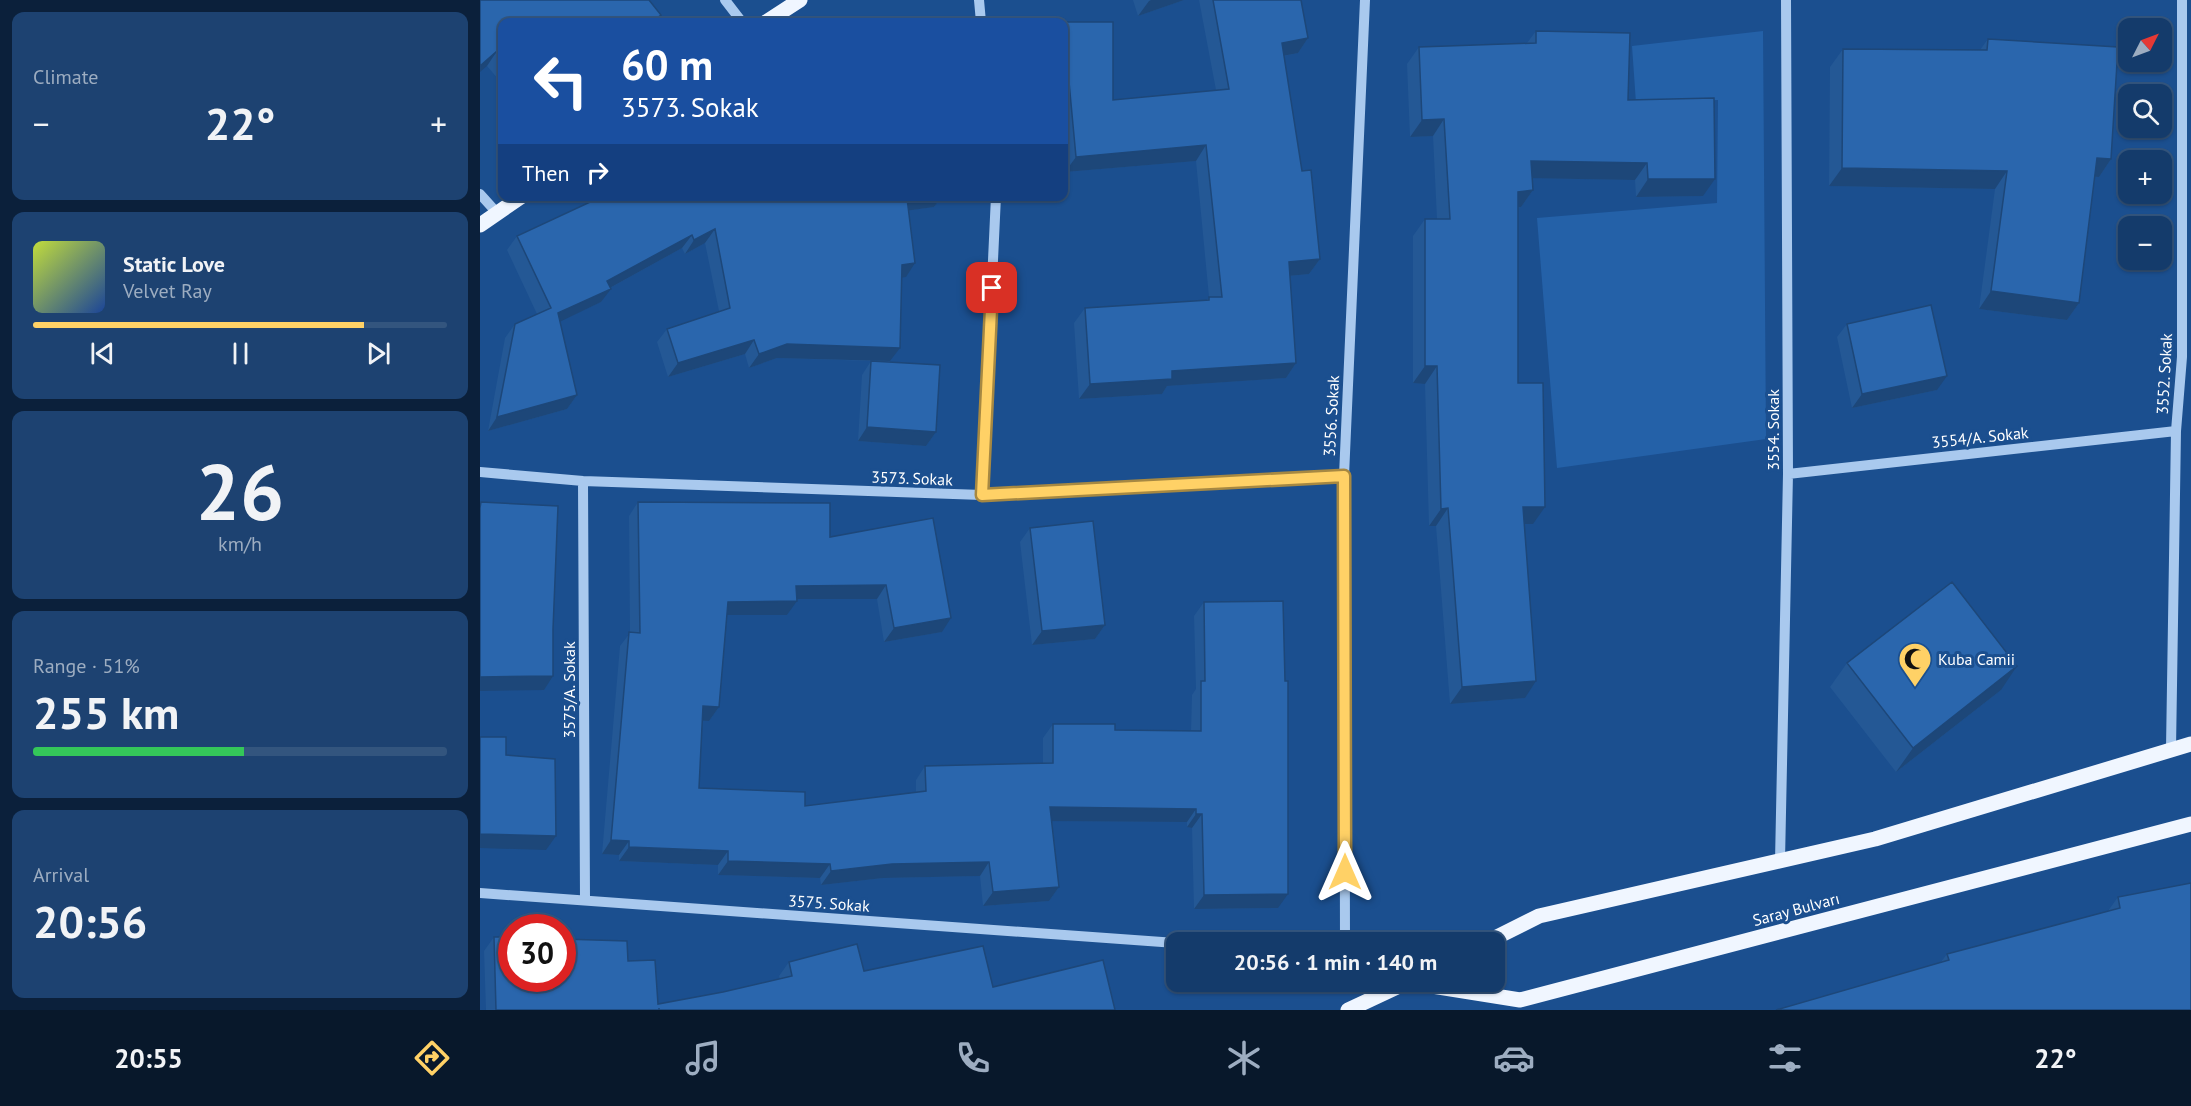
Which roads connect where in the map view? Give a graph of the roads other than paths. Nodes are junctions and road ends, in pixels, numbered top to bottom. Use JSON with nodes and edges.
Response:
{"nodes":[{"id":1,"x":725,"y":0,"type":"edge"},
{"id":2,"x":800,"y":0,"type":"edge"},
{"id":3,"x":979,"y":0,"type":"edge"},
{"id":4,"x":1365,"y":0,"type":"edge"},
{"id":5,"x":1786,"y":0,"type":"edge"},
{"id":6,"x":2182,"y":0,"type":"edge"},
{"id":7,"x":739,"y":18,"type":"edge"},
{"id":8,"x":772,"y":18,"type":"edge"},
{"id":9,"x":981,"y":18,"type":"edge"},
{"id":10,"x":480,"y":194,"type":"edge"},
{"id":11,"x":515,"y":201,"type":"edge"},
{"id":12,"x":996,"y":201,"type":"edge"},
{"id":13,"x":498,"y":213,"type":"junction"},
{"id":14,"x":480,"y":225,"type":"edge"},
{"id":15,"x":2191,"y":348,"type":"edge"},
{"id":16,"x":2182,"y":357,"type":"junction"},
{"id":17,"x":2176,"y":431,"type":"junction"},
{"id":18,"x":480,"y":472,"type":"edge"},
{"id":19,"x":1788,"y":474,"type":"junction"},
{"id":20,"x":1344,"y":476,"type":"junction"},
{"id":21,"x":584,"y":481,"type":"junction"},
{"id":22,"x":982,"y":495,"type":"junction"},
{"id":23,"x":2191,"y":744,"type":"edge"},
{"id":24,"x":2171,"y":750,"type":"junction"},
{"id":25,"x":2191,"y":824,"type":"edge"},
{"id":26,"x":1780,"y":861,"type":"junction"},
{"id":27,"x":480,"y":893,"type":"edge"},
{"id":28,"x":585,"y":900,"type":"junction"},
{"id":29,"x":1345,"y":932,"type":"edge"},
{"id":30,"x":1505,"y":933,"type":"edge"},
{"id":31,"x":1166,"y":942,"type":"edge"},
{"id":32,"x":1386,"y":992,"type":"edge"},
{"id":33,"x":1470,"y":992,"type":"edge"},
{"id":34,"x":1348,"y":1010,"type":"edge"}],
"edges":[{"from":1,"to":7,"type":"street"},
{"from":2,"to":8,"type":"main road"},
{"from":3,"to":9,"type":"street"},
{"from":4,"to":20,"type":"street","name":"3556. Sokak"},
{"from":5,"to":19,"type":"street","name":"3554. Sokak"},
{"from":6,"to":16,"type":"street","name":"3552. Sokak"},
{"from":10,"to":13,"type":"street"},
{"from":11,"to":13,"type":"main road"},
{"from":12,"to":22,"type":"street"},
{"from":13,"to":14,"type":"main road"},
{"from":15,"to":16,"type":"street"},
{"from":16,"to":17,"type":"street","name":"3552. Sokak"},
{"from":17,"to":19,"type":"street","name":"3554/A. Sokak"},
{"from":17,"to":24,"type":"street","name":"3552. Sokak"},
{"from":18,"to":21,"type":"street","name":"3573. Sokak"},
{"from":19,"to":26,"type":"street","name":"3554. Sokak"},
{"from":20,"to":22,"type":"street","name":"3573. Sokak"},
{"from":20,"to":29,"type":"street","name":"3556. Sokak"},
{"from":21,"to":22,"type":"street","name":"3573. Sokak"},
{"from":21,"to":28,"type":"street","name":"3575/A. Sokak"},
{"from":23,"to":24,"type":"main road"},
{"from":24,"to":26,"type":"main road"},
{"from":25,"to":33,"type":"main road","name":"Saray Bulvarı"},
{"from":26,"to":30,"type":"main road"},
{"from":27,"to":28,"type":"street","name":"3575. Sokak"},
{"from":28,"to":31,"type":"street","name":"3575. Sokak"},
{"from":32,"to":34,"type":"main road","name":"Saray Bulvarı"}]}
